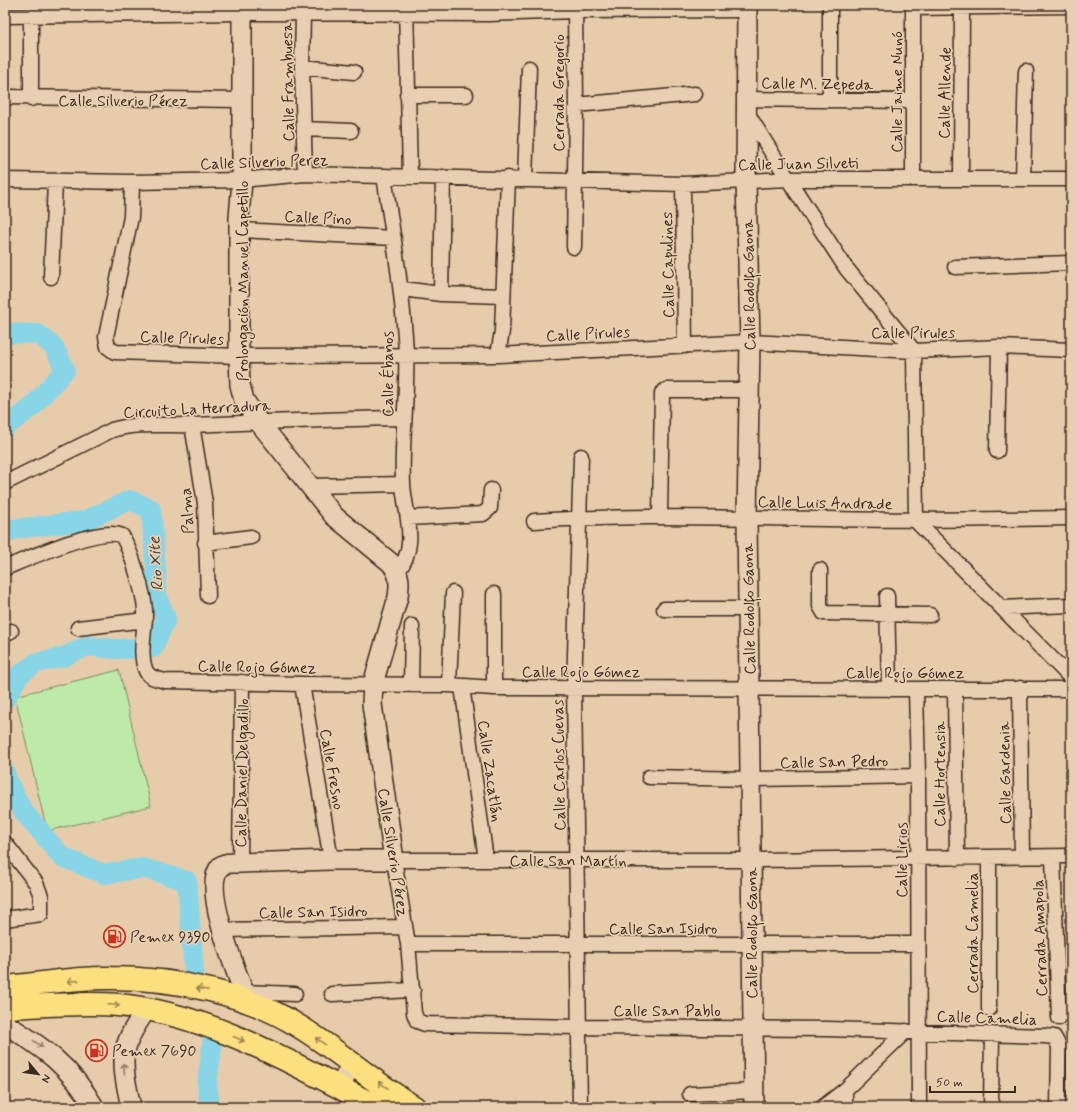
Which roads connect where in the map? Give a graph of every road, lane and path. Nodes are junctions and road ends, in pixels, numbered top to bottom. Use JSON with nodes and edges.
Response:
{"nodes":[{"id":1,"x":830,"y":5,"type":"edge"},
{"id":2,"x":913,"y":6,"type":"edge"},
{"id":3,"x":1071,"y":6,"type":"edge"},
{"id":4,"x":962,"y":7,"type":"junction"},
{"id":5,"x":575,"y":8,"type":"edge"},
{"id":6,"x":746,"y":8,"type":"edge"},
{"id":7,"x":242,"y":9,"type":"edge"},
{"id":8,"x":406,"y":9,"type":"edge"},
{"id":9,"x":489,"y":9,"type":"edge"},
{"id":10,"x":303,"y":13,"type":"junction"},
{"id":11,"x":5,"y":16,"type":"edge"},
{"id":12,"x":31,"y":17,"type":"junction"},
{"id":13,"x":302,"y":68,"type":"junction"},
{"id":14,"x":529,"y":68,"type":"dead end"},
{"id":15,"x":1026,"y":70,"type":"dead end"},
{"id":16,"x":354,"y":72,"type":"dead end"},
{"id":17,"x":695,"y":94,"type":"dead end"},
{"id":18,"x":407,"y":95,"type":"junction"},
{"id":19,"x":466,"y":95,"type":"dead end"},
{"id":20,"x":5,"y":97,"type":"edge"},
{"id":21,"x":31,"y":99,"type":"junction"},
{"id":22,"x":242,"y":100,"type":"junction"},
{"id":23,"x":830,"y":100,"type":"junction"},
{"id":24,"x":912,"y":101,"type":"junction"},
{"id":25,"x":576,"y":105,"type":"junction"},
{"id":26,"x":746,"y":105,"type":"junction"},
{"id":27,"x":304,"y":129,"type":"junction"},
{"id":28,"x":351,"y":131,"type":"dead end"},
{"id":29,"x":305,"y":174,"type":"junction"},
{"id":30,"x":384,"y":176,"type":"junction"},
{"id":31,"x":410,"y":176,"type":"junction"},
{"id":32,"x":443,"y":177,"type":"junction"},
{"id":33,"x":508,"y":178,"type":"junction"},
{"id":34,"x":525,"y":179,"type":"junction"},
{"id":35,"x":788,"y":179,"type":"junction"},
{"id":36,"x":913,"y":179,"type":"junction"},
{"id":37,"x":961,"y":179,"type":"junction"},
{"id":38,"x":1023,"y":179,"type":"junction"},
{"id":39,"x":1071,"y":179,"type":"edge"},
{"id":40,"x":5,"y":180,"type":"edge"},
{"id":41,"x":242,"y":180,"type":"junction"},
{"id":42,"x":574,"y":180,"type":"junction"},
{"id":43,"x":746,"y":180,"type":"junction"},
{"id":44,"x":55,"y":182,"type":"junction"},
{"id":45,"x":132,"y":182,"type":"junction"},
{"id":46,"x":683,"y":184,"type":"junction"},
{"id":47,"x":240,"y":230,"type":"junction"},
{"id":48,"x":394,"y":238,"type":"junction"},
{"id":49,"x":574,"y":247,"type":"dead end"},
{"id":50,"x":1071,"y":263,"type":"edge"},
{"id":51,"x":955,"y":267,"type":"dead end"},
{"id":52,"x":51,"y":277,"type":"dead end"},
{"id":53,"x":402,"y":289,"type":"junction"},
{"id":54,"x":441,"y":294,"type":"junction"},
{"id":55,"x":503,"y":296,"type":"junction"},
{"id":56,"x":750,"y":342,"type":"junction"},
{"id":57,"x":685,"y":346,"type":"junction"},
{"id":58,"x":999,"y":347,"type":"junction"},
{"id":59,"x":1071,"y":350,"type":"edge"},
{"id":60,"x":914,"y":351,"type":"junction"},
{"id":61,"x":406,"y":355,"type":"junction"},
{"id":62,"x":498,"y":355,"type":"junction"},
{"id":63,"x":239,"y":356,"type":"junction"},
{"id":64,"x":749,"y":390,"type":"junction"},
{"id":65,"x":404,"y":418,"type":"junction"},
{"id":66,"x":258,"y":421,"type":"junction"},
{"id":67,"x":192,"y":425,"type":"junction"},
{"id":68,"x":997,"y":451,"type":"dead end"},
{"id":69,"x":581,"y":456,"type":"dead end"},
{"id":70,"x":5,"y":483,"type":"edge"},
{"id":71,"x":403,"y":484,"type":"junction"},
{"id":72,"x":310,"y":486,"type":"junction"},
{"id":73,"x":491,"y":490,"type":"dead end"},
{"id":74,"x":660,"y":516,"type":"junction"},
{"id":75,"x":408,"y":518,"type":"junction"},
{"id":76,"x":579,"y":518,"type":"junction"},
{"id":77,"x":747,"y":518,"type":"junction"},
{"id":78,"x":1071,"y":518,"type":"edge"},
{"id":79,"x":534,"y":521,"type":"dead end"},
{"id":80,"x":916,"y":521,"type":"junction"},
{"id":81,"x":251,"y":537,"type":"dead end"},
{"id":82,"x":205,"y":543,"type":"junction"},
{"id":83,"x":5,"y":568,"type":"edge"},
{"id":84,"x":820,"y":570,"type":"dead end"},
{"id":85,"x":398,"y":571,"type":"junction"},
{"id":86,"x":453,"y":594,"type":"dead end"},
{"id":87,"x":494,"y":594,"type":"dead end"},
{"id":88,"x":208,"y":596,"type":"dead end"},
{"id":89,"x":887,"y":596,"type":"dead end"},
{"id":90,"x":1071,"y":605,"type":"edge"},
{"id":91,"x":1002,"y":608,"type":"junction"},
{"id":92,"x":664,"y":609,"type":"dead end"},
{"id":93,"x":749,"y":609,"type":"junction"},
{"id":94,"x":888,"y":615,"type":"junction"},
{"id":95,"x":930,"y":615,"type":"dead end"},
{"id":96,"x":145,"y":620,"type":"junction"},
{"id":97,"x":412,"y":626,"type":"dead end"},
{"id":98,"x":78,"y":628,"type":"dead end"},
{"id":99,"x":1071,"y":678,"type":"edge"},
{"id":100,"x":242,"y":682,"type":"junction"},
{"id":101,"x":302,"y":684,"type":"junction"},
{"id":102,"x":373,"y":684,"type":"junction"},
{"id":103,"x":411,"y":685,"type":"junction"},
{"id":104,"x":455,"y":686,"type":"junction"},
{"id":105,"x":494,"y":688,"type":"junction"},
{"id":106,"x":574,"y":688,"type":"junction"},
{"id":107,"x":1020,"y":688,"type":"junction"},
{"id":108,"x":750,"y":689,"type":"junction"},
{"id":109,"x":889,"y":689,"type":"junction"},
{"id":110,"x":916,"y":689,"type":"junction"},
{"id":111,"x":1071,"y":689,"type":"edge"},
{"id":112,"x":955,"y":690,"type":"junction"},
{"id":113,"x":918,"y":776,"type":"junction"},
{"id":114,"x":648,"y":777,"type":"dead end"},
{"id":115,"x":751,"y":779,"type":"junction"},
{"id":116,"x":5,"y":843,"type":"edge"},
{"id":117,"x":1071,"y":856,"type":"edge"},
{"id":118,"x":989,"y":857,"type":"junction"},
{"id":119,"x":1022,"y":857,"type":"junction"},
{"id":120,"x":1054,"y":857,"type":"junction"},
{"id":121,"x":918,"y":858,"type":"junction"},
{"id":122,"x":957,"y":858,"type":"junction"},
{"id":123,"x":577,"y":859,"type":"junction"},
{"id":124,"x":331,"y":860,"type":"junction"},
{"id":125,"x":394,"y":860,"type":"junction"},
{"id":126,"x":486,"y":860,"type":"junction"},
{"id":127,"x":751,"y":860,"type":"junction"},
{"id":128,"x":240,"y":863,"type":"junction"},
{"id":129,"x":220,"y":867,"type":"joint"},
{"id":130,"x":5,"y":919,"type":"edge"},
{"id":131,"x":405,"y":927,"type":"junction"},
{"id":132,"x":222,"y":930,"type":"junction"},
{"id":133,"x":408,"y":944,"type":"junction"},
{"id":134,"x":751,"y":944,"type":"junction"},
{"id":135,"x":918,"y":944,"type":"junction"},
{"id":136,"x":578,"y":945,"type":"junction"},
{"id":137,"x":5,"y":987,"type":"edge"},
{"id":138,"x":413,"y":990,"type":"junction"},
{"id":139,"x":295,"y":994,"type":"dead end"},
{"id":140,"x":332,"y":994,"type":"dead end"},
{"id":141,"x":246,"y":997,"type":"junction"},
{"id":142,"x":5,"y":1007,"type":"edge"},
{"id":143,"x":148,"y":1009,"type":"junction"},
{"id":144,"x":989,"y":1009,"type":"dead end"},
{"id":145,"x":1059,"y":1018,"type":"dead end"},
{"id":146,"x":417,"y":1021,"type":"joint"},
{"id":147,"x":5,"y":1024,"type":"edge"},
{"id":148,"x":579,"y":1027,"type":"junction"},
{"id":149,"x":752,"y":1027,"type":"junction"},
{"id":150,"x":912,"y":1031,"type":"junction"},
{"id":151,"x":992,"y":1034,"type":"junction"},
{"id":152,"x":352,"y":1063,"type":"junction"},
{"id":153,"x":340,"y":1088,"type":"junction"},
{"id":154,"x":845,"y":1090,"type":"junction"},
{"id":155,"x":690,"y":1094,"type":"dead end"},
{"id":156,"x":754,"y":1099,"type":"edge"},
{"id":157,"x":94,"y":1107,"type":"edge"},
{"id":158,"x":131,"y":1107,"type":"edge"},
{"id":159,"x":377,"y":1107,"type":"edge"},
{"id":160,"x":414,"y":1107,"type":"edge"},
{"id":161,"x":580,"y":1107,"type":"edge"},
{"id":162,"x":823,"y":1107,"type":"edge"},
{"id":163,"x":845,"y":1107,"type":"edge"},
{"id":164,"x":919,"y":1107,"type":"edge"},
{"id":165,"x":991,"y":1107,"type":"edge"},
{"id":166,"x":1058,"y":1107,"type":"edge"}],
"edges":[{"from":1,"to":23,"type":"street"},
{"from":2,"to":4,"type":"street"},
{"from":2,"to":24,"type":"street","name":"Calle Jaime Nunó"},
{"from":3,"to":4,"type":"street"},
{"from":4,"to":37,"type":"street","name":"Calle Allende"},
{"from":5,"to":6,"type":"street"},
{"from":5,"to":9,"type":"street"},
{"from":5,"to":25,"type":"street","name":"Cerrada Gregorio"},
{"from":6,"to":26,"type":"street","name":"Calle Rodolfo Gaona"},
{"from":7,"to":10,"type":"street"},
{"from":7,"to":12,"type":"street"},
{"from":7,"to":22,"type":"street","name":"Prolongación Manuel Capetillo"},
{"from":8,"to":9,"type":"street"},
{"from":8,"to":10,"type":"street"},
{"from":8,"to":18,"type":"street"},
{"from":10,"to":13,"type":"street","name":"Calle Frambuesa"},
{"from":11,"to":12,"type":"street"},
{"from":12,"to":21,"type":"street"},
{"from":13,"to":16,"type":"street"},
{"from":13,"to":27,"type":"street","name":"Calle Frambuesa"},
{"from":14,"to":34,"type":"street"},
{"from":15,"to":38,"type":"street"},
{"from":17,"to":25,"type":"street"},
{"from":18,"to":19,"type":"street"},
{"from":18,"to":31,"type":"street"},
{"from":20,"to":21,"type":"street","name":"Calle Silverio Pérez"},
{"from":21,"to":22,"type":"street","name":"Calle Silverio Pérez"},
{"from":22,"to":41,"type":"street","name":"Prolongación Manuel Capetillo"},
{"from":23,"to":24,"type":"street","name":"Calle M. Zepeda"},
{"from":23,"to":26,"type":"street","name":"Calle M. Zepeda"},
{"from":24,"to":36,"type":"street","name":"Calle Jaime Nunó"},
{"from":25,"to":42,"type":"street","name":"Cerrada Gregorio"},
{"from":26,"to":35,"type":"street"},
{"from":26,"to":43,"type":"street","name":"Calle Rodolfo Gaona"},
{"from":27,"to":28,"type":"street"},
{"from":27,"to":29,"type":"street","name":"Calle Frambuesa"},
{"from":29,"to":30,"type":"street","name":"Calle Silverio Perez"},
{"from":29,"to":41,"type":"street","name":"Calle Silverio Perez"},
{"from":30,"to":31,"type":"street","name":"Calle Silverio Perez"},
{"from":30,"to":48,"type":"street","name":"Calle Ébanos"},
{"from":31,"to":32,"type":"street","name":"Calle Silverio Perez"},
{"from":32,"to":33,"type":"street","name":"Calle Silverio Perez"},
{"from":32,"to":54,"type":"street"},
{"from":33,"to":34,"type":"street","name":"Calle Silverio Perez"},
{"from":33,"to":55,"type":"street"},
{"from":34,"to":42,"type":"street","name":"Calle Juan Silveti"},
{"from":35,"to":36,"type":"street","name":"Calle Juan Silveti"},
{"from":35,"to":43,"type":"street","name":"Calle Juan Silveti"},
{"from":35,"to":60,"type":"street"},
{"from":36,"to":37,"type":"street","name":"Calle Juan Silveti"},
{"from":37,"to":38,"type":"street","name":"Calle Juan Silveti"},
{"from":38,"to":39,"type":"street","name":"Calle Juan Silveti"},
{"from":40,"to":44,"type":"street","name":"Calle Silverio Perez"},
{"from":41,"to":45,"type":"street","name":"Calle Silverio Perez"},
{"from":41,"to":47,"type":"street","name":"Prolongación Manuel Capetillo"},
{"from":42,"to":46,"type":"street","name":"Calle Juan Silveti"},
{"from":42,"to":49,"type":"street","name":"Cerrada Gregorio"},
{"from":43,"to":46,"type":"street","name":"Calle Juan Silveti"},
{"from":43,"to":56,"type":"street","name":"Calle Rodolfo Gaona"},
{"from":44,"to":45,"type":"street","name":"Calle Silverio Perez"},
{"from":44,"to":52,"type":"street"},
{"from":45,"to":63,"type":"street","name":"Calle Pirules"},
{"from":46,"to":57,"type":"street","name":"Calle Capulines"},
{"from":47,"to":48,"type":"street","name":"Calle Pino"},
{"from":47,"to":63,"type":"street","name":"Prolongación Manuel Capetillo"},
{"from":48,"to":53,"type":"street","name":"Calle Ébanos"},
{"from":50,"to":51,"type":"street"},
{"from":53,"to":54,"type":"street"},
{"from":53,"to":61,"type":"street","name":"Calle Ébanos"},
{"from":54,"to":55,"type":"street"},
{"from":55,"to":62,"type":"street"},
{"from":56,"to":57,"type":"street","name":"Calle Pirules"},
{"from":56,"to":60,"type":"street","name":"Calle Pirules"},
{"from":56,"to":64,"type":"street","name":"Calle Rodolfo Gaona"},
{"from":57,"to":62,"type":"street","name":"Calle Pirules"},
{"from":58,"to":59,"type":"street","name":"Calle Pirules"},
{"from":58,"to":60,"type":"street","name":"Calle Pirules"},
{"from":58,"to":68,"type":"street"},
{"from":60,"to":80,"type":"street"},
{"from":61,"to":62,"type":"street","name":"Calle Pirules"},
{"from":61,"to":63,"type":"street","name":"Calle Pirules"},
{"from":61,"to":65,"type":"street","name":"Calle Ébanos"},
{"from":63,"to":66,"type":"street","name":"Prolongación Manuel Capetillo"},
{"from":64,"to":74,"type":"street"},
{"from":64,"to":77,"type":"street","name":"Calle Rodolfo Gaona"},
{"from":65,"to":66,"type":"street","name":"Circuito La Herradura"},
{"from":65,"to":71,"type":"street","name":"Calle Ébanos"},
{"from":66,"to":67,"type":"street","name":"Circuito La Herradura"},
{"from":66,"to":72,"type":"street","name":"Prolongación Manuel Capetillo"},
{"from":67,"to":70,"type":"street","name":"Circuito La Herradura"},
{"from":67,"to":82,"type":"street","name":"Palma"},
{"from":69,"to":76,"type":"street","name":"Calle Carlos Cuevas"},
{"from":71,"to":72,"type":"street"},
{"from":71,"to":75,"type":"street","name":"Calle Ébanos"},
{"from":72,"to":85,"type":"street","name":"Prolongación Manuel Capetillo"},
{"from":73,"to":75,"type":"street"},
{"from":74,"to":76,"type":"street","name":"Calle Luis Andrade"},
{"from":74,"to":77,"type":"street","name":"Calle Luis Andrade"},
{"from":75,"to":85,"type":"street","name":"Calle Ébanos"},
{"from":76,"to":79,"type":"street","name":"Calle Luis Andrade"},
{"from":76,"to":106,"type":"street","name":"Calle Carlos Cuevas"},
{"from":77,"to":80,"type":"street","name":"Calle Luis Andrade"},
{"from":77,"to":93,"type":"street","name":"Calle Rodolfo Gaona"},
{"from":78,"to":80,"type":"street","name":"Calle Luis Andrade"},
{"from":80,"to":91,"type":"street"},
{"from":81,"to":82,"type":"street"},
{"from":82,"to":88,"type":"street","name":"Palma"},
{"from":83,"to":96,"type":"street","name":"Calle Rojo Gómez"},
{"from":84,"to":94,"type":"street"},
{"from":85,"to":102,"type":"street"},
{"from":86,"to":104,"type":"street","name":"Calle Zacatlán"},
{"from":87,"to":105,"type":"street"},
{"from":89,"to":94,"type":"street"},
{"from":90,"to":91,"type":"street"},
{"from":91,"to":99,"type":"street"},
{"from":92,"to":93,"type":"street"},
{"from":93,"to":108,"type":"street","name":"Calle Rodolfo Gaona"},
{"from":94,"to":95,"type":"street"},
{"from":94,"to":109,"type":"street"},
{"from":96,"to":98,"type":"street"},
{"from":96,"to":100,"type":"street","name":"Calle Rojo Gómez"},
{"from":97,"to":103,"type":"street"},
{"from":100,"to":101,"type":"street","name":"Calle Rojo Gómez"},
{"from":100,"to":128,"type":"street","name":"Calle Daniel Delgadillo"},
{"from":101,"to":102,"type":"street","name":"Calle Rojo Gómez"},
{"from":101,"to":124,"type":"street","name":"Calle Fresno"},
{"from":102,"to":103,"type":"street","name":"Calle Rojo Gómez"},
{"from":102,"to":125,"type":"street","name":"Calle Silverio Pérez"},
{"from":103,"to":104,"type":"street","name":"Calle Rojo Gómez"},
{"from":104,"to":105,"type":"street","name":"Calle Rojo Gómez"},
{"from":104,"to":126,"type":"street","name":"Calle Zacatlán"},
{"from":105,"to":106,"type":"street","name":"Calle Rojo Gómez"},
{"from":106,"to":108,"type":"street","name":"Calle Rojo Gómez"},
{"from":106,"to":123,"type":"street","name":"Calle Carlos Cuevas"},
{"from":107,"to":111,"type":"street","name":"Calle Rojo Gómez"},
{"from":107,"to":112,"type":"street","name":"Calle Rojo Gómez"},
{"from":107,"to":119,"type":"street","name":"Calle Gardenia"},
{"from":108,"to":109,"type":"street","name":"Calle Rojo Gómez"},
{"from":108,"to":115,"type":"street","name":"Calle Rodolfo Gaona"},
{"from":109,"to":110,"type":"street","name":"Calle Rojo Gómez"},
{"from":110,"to":112,"type":"street","name":"Calle Rojo Gómez"},
{"from":110,"to":113,"type":"street","name":"Calle Lirios"},
{"from":112,"to":122,"type":"street","name":"Calle Hortensia"},
{"from":113,"to":115,"type":"street","name":"Calle San Pedro"},
{"from":113,"to":121,"type":"street","name":"Calle Lirios"},
{"from":114,"to":115,"type":"street","name":"Calle San Pedro"},
{"from":115,"to":127,"type":"street","name":"Calle Rodolfo Gaona"},
{"from":116,"to":130,"type":"street"},
{"from":117,"to":120,"type":"street","name":"Calle San Martín"},
{"from":118,"to":119,"type":"street","name":"Calle San Martín"},
{"from":118,"to":122,"type":"street","name":"Calle San Martín"},
{"from":118,"to":144,"type":"street","name":"Cerrada Camelia"},
{"from":119,"to":120,"type":"street","name":"Calle San Martín"},
{"from":120,"to":145,"type":"street","name":"Cerrada Amapola"},
{"from":121,"to":122,"type":"street","name":"Calle San Martín"},
{"from":121,"to":127,"type":"street","name":"Calle San Martín"},
{"from":121,"to":135,"type":"street","name":"Calle Lirios"},
{"from":123,"to":126,"type":"street","name":"Calle San Martín"},
{"from":123,"to":127,"type":"street","name":"Calle San Martín"},
{"from":123,"to":136,"type":"street","name":"Calle Carlos Cuevas"},
{"from":124,"to":125,"type":"street","name":"Calle San Martín"},
{"from":124,"to":128,"type":"street","name":"Calle San Martín"},
{"from":125,"to":126,"type":"street","name":"Calle San Martín"},
{"from":125,"to":131,"type":"street","name":"Calle Silverio Pérez"},
{"from":127,"to":134,"type":"street","name":"Calle Rodolfo Gaona"},
{"from":128,"to":129,"type":"street","name":"Calle San Martín"},
{"from":129,"to":132,"type":"street","name":"Calle Daniel Delgadillo"},
{"from":131,"to":132,"type":"street","name":"Calle San Isidro"},
{"from":131,"to":133,"type":"street","name":"Calle Silverio Pérez"},
{"from":132,"to":141,"type":"street","name":"Calle Daniel Delgadillo"},
{"from":133,"to":136,"type":"street","name":"Calle San Isidro"},
{"from":133,"to":138,"type":"street","name":"Calle Silverio Pérez"},
{"from":134,"to":135,"type":"street","name":"Calle San Isidro"},
{"from":134,"to":136,"type":"street","name":"Calle San Isidro"},
{"from":134,"to":149,"type":"street","name":"Calle Rodolfo Gaona"},
{"from":135,"to":150,"type":"street","name":"Calle Lirios"},
{"from":136,"to":148,"type":"street","name":"Calle Carlos Cuevas"},
{"from":141,"to":137,"type":"main road","one_way":true},
{"from":138,"to":140,"type":"street"},
{"from":138,"to":146,"type":"street","name":"Calle Silverio Pérez"},
{"from":139,"to":141,"type":"street"},
{"from":152,"to":141,"type":"main road","one_way":true},
{"from":142,"to":143,"type":"main road","one_way":true},
{"from":143,"to":153,"type":"main road","one_way":true},
{"from":158,"to":143,"type":"street","one_way":true},
{"from":146,"to":148,"type":"street","name":"Calle San Pablo"},
{"from":147,"to":157,"type":"street","one_way":true},
{"from":148,"to":149,"type":"street","name":"Calle San Pablo"},
{"from":148,"to":161,"type":"street","name":"Calle Carlos Cuevas"},
{"from":149,"to":150,"type":"street","name":"Calle San Pablo"},
{"from":149,"to":156,"type":"street","name":"Calle Rodolfo Gaona"},
{"from":150,"to":151,"type":"street","name":"Calle Camelia"},
{"from":150,"to":154,"type":"street"},
{"from":150,"to":164,"type":"street","name":"Calle Lirios"},
{"from":151,"to":165,"type":"street"},
{"from":151,"to":166,"type":"street","name":"Calle Camelia"},
{"from":152,"to":153,"type":"street"},
{"from":160,"to":152,"type":"main road","one_way":true},
{"from":153,"to":159,"type":"main road"},
{"from":154,"to":162,"type":"street"},
{"from":154,"to":163,"type":"street"},
{"from":155,"to":156,"type":"street"}]}
